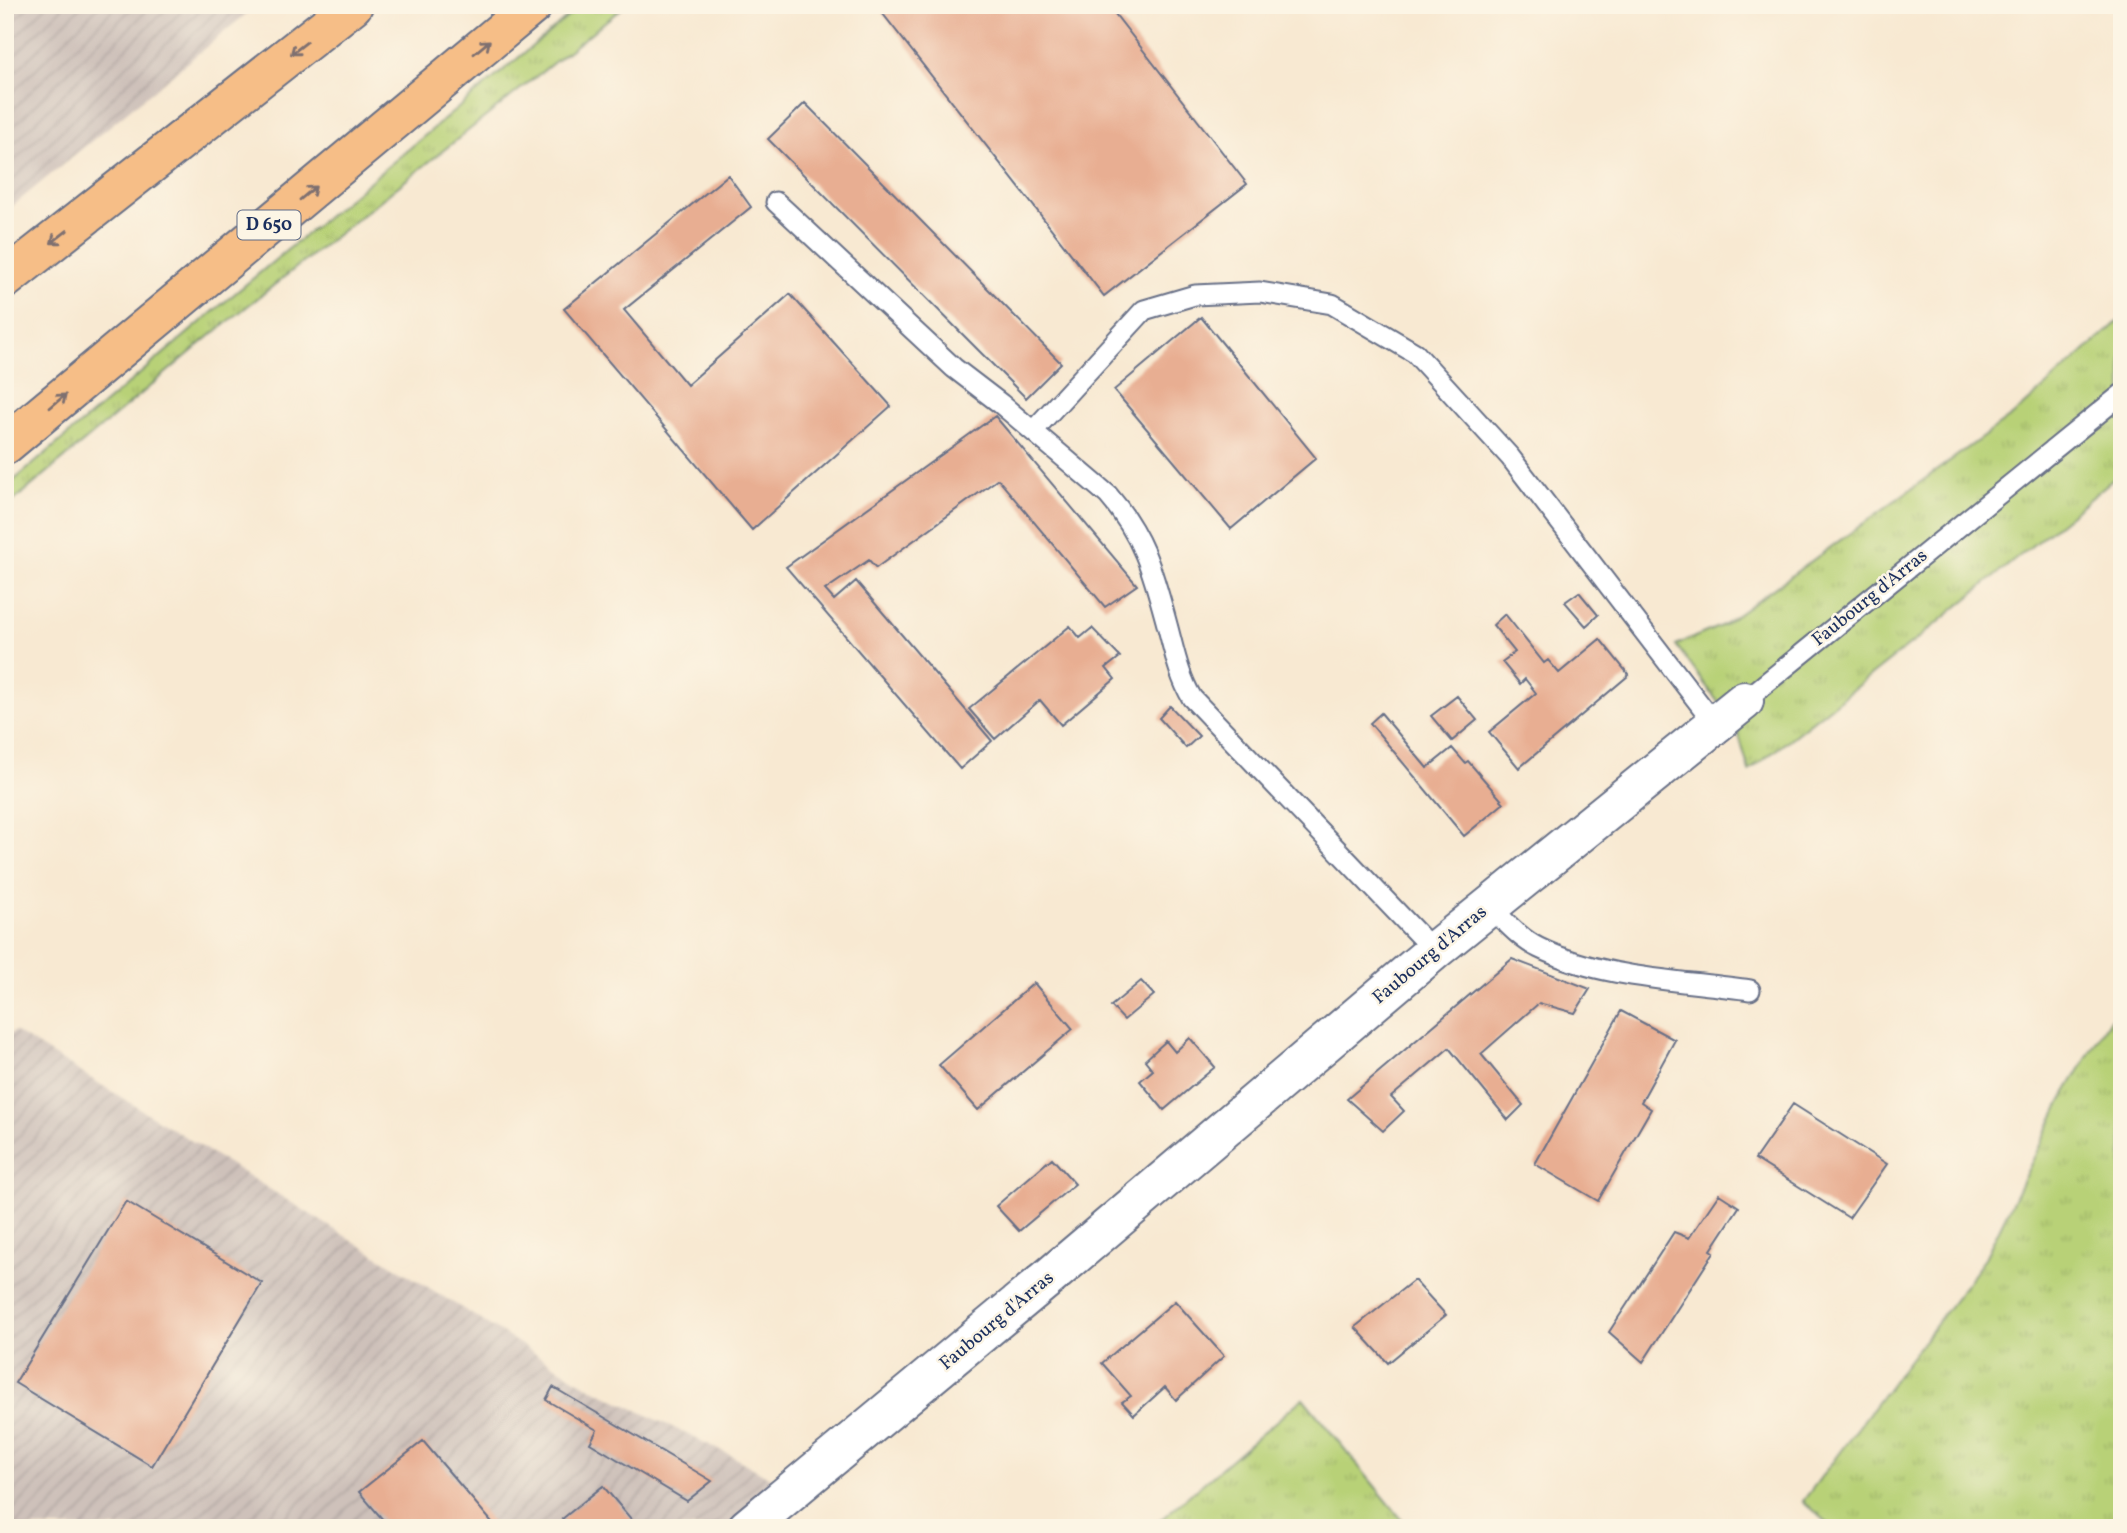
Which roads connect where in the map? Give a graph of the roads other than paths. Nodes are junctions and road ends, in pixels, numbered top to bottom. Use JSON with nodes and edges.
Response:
{"nodes":[{"id":1,"x":353,"y":5,"type":"edge"},
{"id":2,"x":533,"y":5,"type":"edge"},
{"id":3,"x":776,"y":202,"type":"dead end"},
{"id":4,"x":5,"y":279,"type":"edge"},
{"id":5,"x":2122,"y":394,"type":"edge"},
{"id":6,"x":1033,"y":431,"type":"junction"},
{"id":7,"x":5,"y":445,"type":"edge"},
{"id":8,"x":1744,"y":701,"type":"joint"},
{"id":9,"x":1714,"y":724,"type":"junction"},
{"id":10,"x":1489,"y":906,"type":"junction"},
{"id":11,"x":1434,"y":951,"type":"junction"},
{"id":12,"x":1750,"y":990,"type":"dead end"},
{"id":13,"x":747,"y":1528,"type":"edge"}],
"edges":[{"from":1,"to":4,"type":"main road","one_way":true},
{"from":7,"to":2,"type":"main road","number":"D 650","one_way":true},
{"from":3,"to":6,"type":"lane"},
{"from":5,"to":8,"type":"lane","name":"Faubourg d'Arras"},
{"from":6,"to":9,"type":"lane"},
{"from":6,"to":11,"type":"lane"},
{"from":8,"to":9,"type":"street","name":"Faubourg d'Arras"},
{"from":9,"to":10,"type":"street","name":"Faubourg d'Arras"},
{"from":10,"to":11,"type":"street","name":"Faubourg d'Arras"},
{"from":10,"to":12,"type":"lane"},
{"from":11,"to":13,"type":"street","name":"Faubourg d'Arras"}]}
